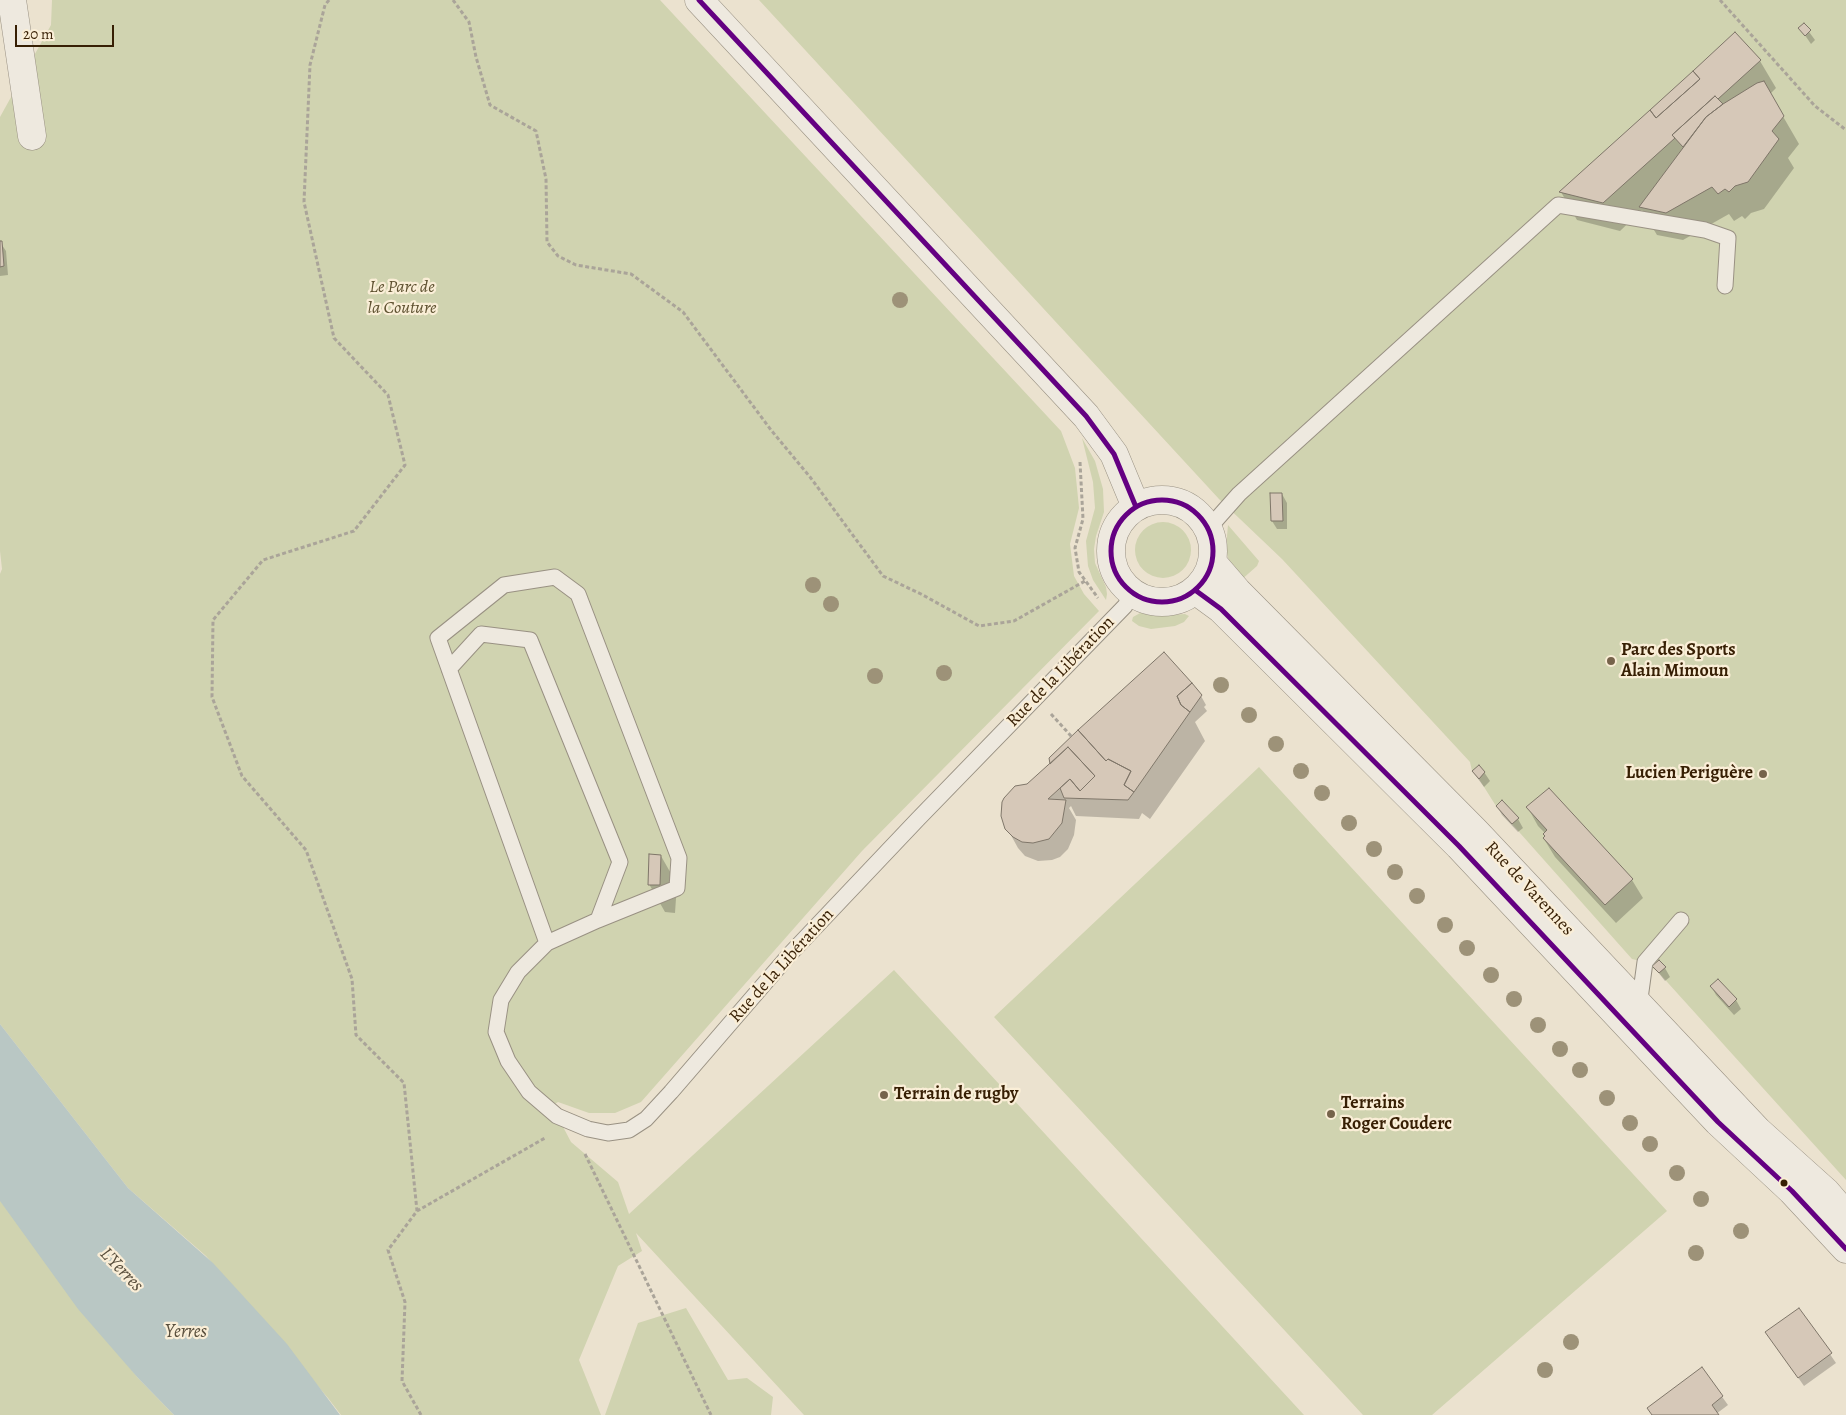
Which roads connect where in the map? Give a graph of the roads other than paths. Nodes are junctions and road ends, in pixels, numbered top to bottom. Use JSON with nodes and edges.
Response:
{"nodes":[{"id":1,"x":12,"y":0,"type":"edge"},
{"id":2,"x":699,"y":0,"type":"edge"},
{"id":3,"x":32,"y":136,"type":"dead end"},
{"id":4,"x":1725,"y":286,"type":"dead end"},
{"id":5,"x":1136,"y":507,"type":"junction"},
{"id":6,"x":1208,"y":529,"type":"junction"},
{"id":7,"x":1212,"y":562,"type":"junction"},
{"id":8,"x":1195,"y":590,"type":"junction"},
{"id":9,"x":1132,"y":593,"type":"junction"},
{"id":10,"x":449,"y":669,"type":"junction"},
{"id":11,"x":598,"y":920,"type":"junction"},
{"id":12,"x":1681,"y":920,"type":"dead end"},
{"id":13,"x":547,"y":943,"type":"junction"},
{"id":14,"x":1640,"y":1006,"type":"junction"},
{"id":15,"x":1846,"y":1215,"type":"edge"},
{"id":16,"x":1846,"y":1249,"type":"edge"}],
"edges":[{"from":1,"to":3,"type":"street"},
{"from":2,"to":5,"type":"street"},
{"from":4,"to":6,"type":"lane"},
{"from":5,"to":6,"type":"street"},
{"from":5,"to":9,"type":"street"},
{"from":6,"to":7,"type":"street"},
{"from":7,"to":8,"type":"street"},
{"from":7,"to":14,"type":"street","name":"Rue de Varennes"},
{"from":8,"to":9,"type":"street"},
{"from":8,"to":16,"type":"street","name":"Rue de Varennes"},
{"from":9,"to":13,"type":"lane","name":"Rue de la Libération"},
{"from":10,"to":11,"type":"lane"},
{"from":10,"to":11,"type":"lane"},
{"from":10,"to":13,"type":"lane"},
{"from":11,"to":13,"type":"lane"},
{"from":12,"to":14,"type":"lane"},
{"from":14,"to":15,"type":"street","name":"Rue de Varennes"}]}
